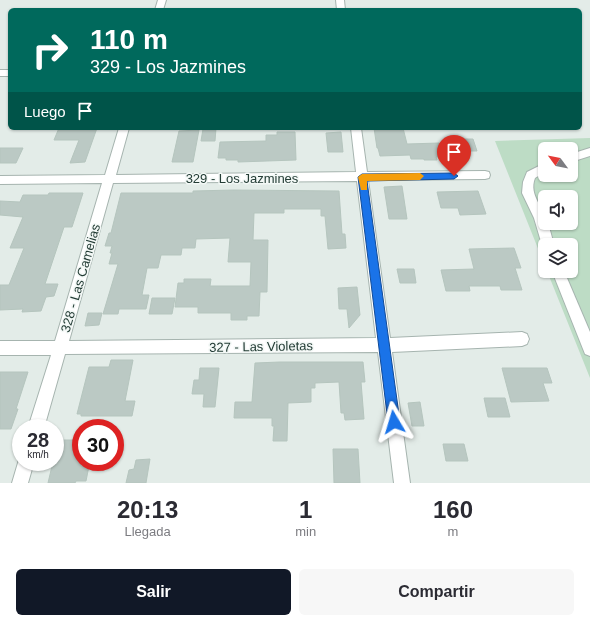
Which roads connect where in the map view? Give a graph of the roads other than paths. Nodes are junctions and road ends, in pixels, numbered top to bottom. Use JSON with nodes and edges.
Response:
{"nodes":[{"id":1,"x":123,"y":130,"type":"edge"},
{"id":2,"x":356,"y":130,"type":"edge"},
{"id":3,"x":590,"y":152,"type":"edge"},
{"id":4,"x":578,"y":156,"type":"edge"},
{"id":5,"x":538,"y":171,"type":"edge"},
{"id":6,"x":485,"y":175,"type":"dead end"},
{"id":7,"x":362,"y":177,"type":"junction"},
{"id":8,"x":109,"y":179,"type":"junction"},
{"id":9,"x":0,"y":180,"type":"edge"},
{"id":10,"x":546,"y":238,"type":"edge"},
{"id":11,"x":561,"y":278,"type":"edge"},
{"id":12,"x":522,"y":339,"type":"dead end"},
{"id":13,"x":385,"y":345,"type":"junction"},
{"id":14,"x":0,"y":348,"type":"edge"},
{"id":15,"x":60,"y":348,"type":"junction"},
{"id":16,"x":590,"y":349,"type":"edge"},
{"id":17,"x":39,"y":419,"type":"edge"},
{"id":18,"x":23,"y":471,"type":"edge"},
{"id":19,"x":20,"y":483,"type":"edge"},
{"id":20,"x":402,"y":483,"type":"edge"}],
"edges":[{"from":1,"to":8,"type":"street","name":"328 - Las Camelias"},
{"from":2,"to":7,"type":"street"},
{"from":3,"to":4,"type":"street"},
{"from":5,"to":10,"type":"street"},
{"from":6,"to":7,"type":"street","name":"329 - Los Jazmines"},
{"from":7,"to":8,"type":"street","name":"329 - Los Jazmines"},
{"from":7,"to":13,"type":"street"},
{"from":8,"to":9,"type":"street","name":"329 - Los Jazmines"},
{"from":8,"to":15,"type":"street","name":"328 - Las Camelias"},
{"from":11,"to":16,"type":"street"},
{"from":12,"to":13,"type":"street","name":"327 - Las Violetas"},
{"from":13,"to":15,"type":"street","name":"327 - Las Violetas"},
{"from":13,"to":20,"type":"street"},
{"from":14,"to":15,"type":"street","name":"327 - Las Violetas"},
{"from":15,"to":17,"type":"street","name":"328 - Las Camelias"},
{"from":18,"to":19,"type":"street"}]}
